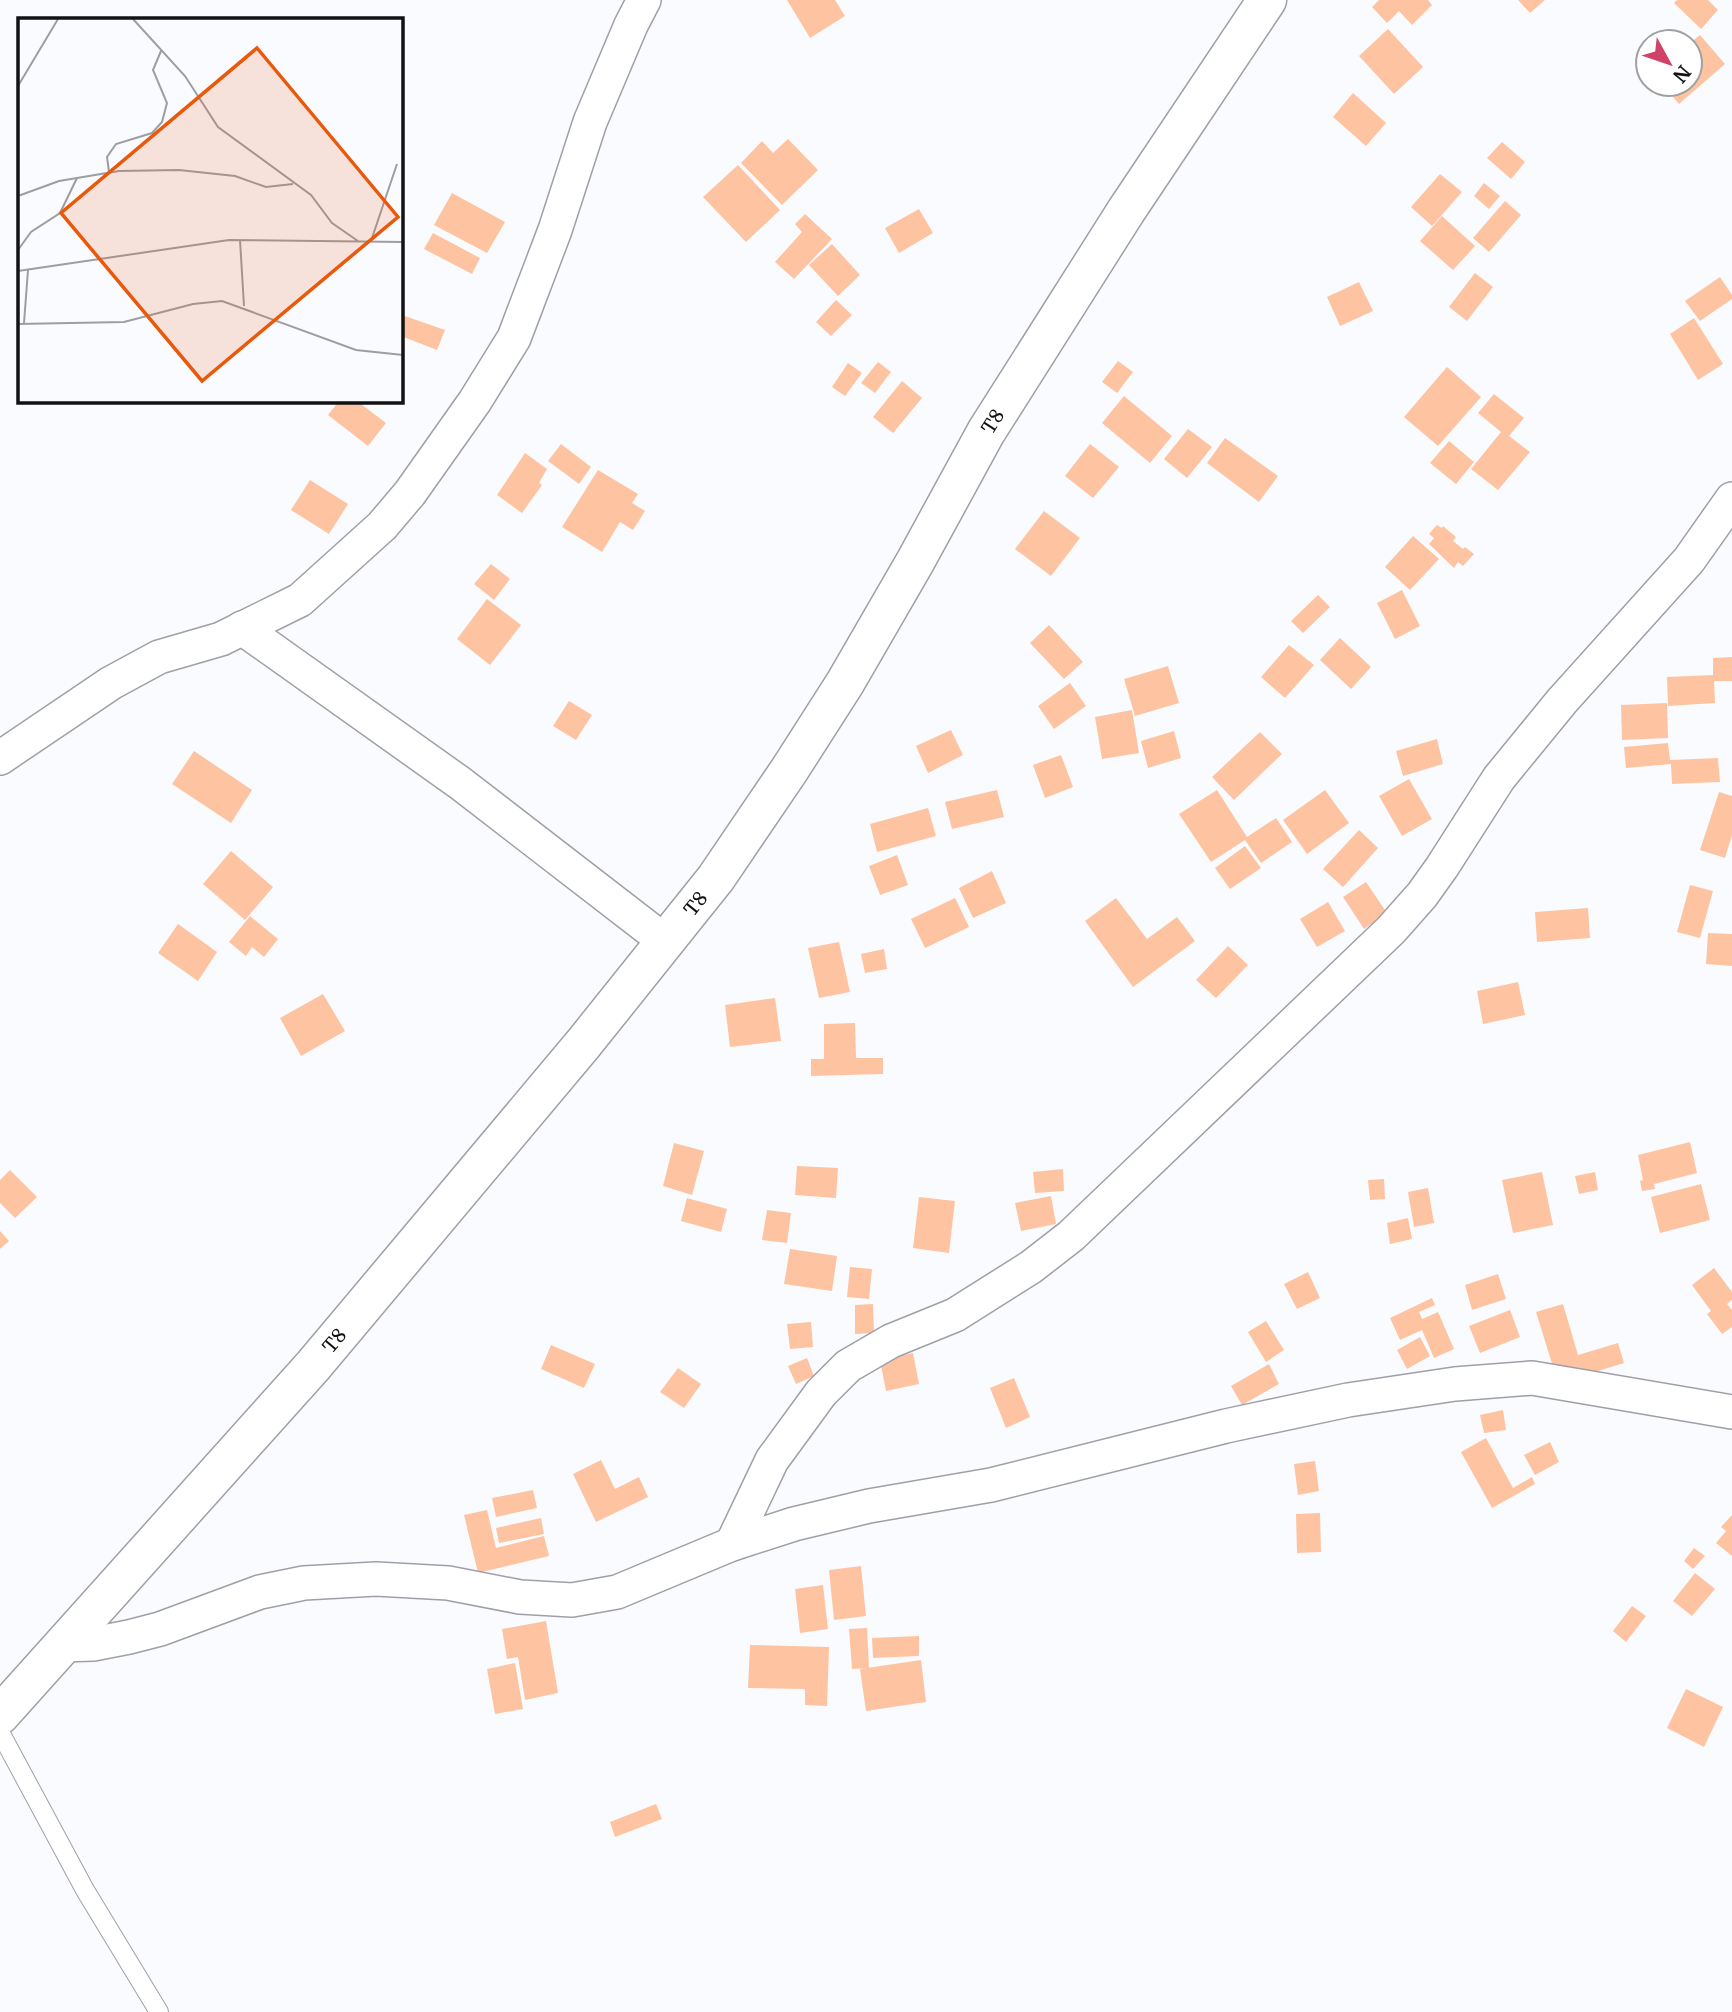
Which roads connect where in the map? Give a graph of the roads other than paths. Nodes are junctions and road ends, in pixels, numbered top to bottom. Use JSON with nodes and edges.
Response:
{"nodes":[{"id":1,"x":644,"y":0,"type":"edge"},
{"id":2,"x":1267,"y":0,"type":"edge"},
{"id":3,"x":1732,"y":499,"type":"edge"},
{"id":4,"x":242,"y":628,"type":"junction"},
{"id":5,"x":0,"y":758,"type":"edge"},
{"id":6,"x":666,"y":942,"type":"junction"},
{"id":7,"x":1732,"y":1412,"type":"edge"},
{"id":8,"x":732,"y":1544,"type":"junction"},
{"id":9,"x":61,"y":1646,"type":"junction"},
{"id":10,"x":0,"y":1715,"type":"edge"},
{"id":11,"x":0,"y":1732,"type":"edge"},
{"id":12,"x":159,"y":2012,"type":"edge"}],
"edges":[{"from":1,"to":4,"type":"street"},
{"from":2,"to":6,"type":"street","name":"T8"},
{"from":3,"to":8,"type":"street"},
{"from":4,"to":5,"type":"street"},
{"from":4,"to":6,"type":"street"},
{"from":6,"to":9,"type":"street","name":"T8"},
{"from":7,"to":8,"type":"street"},
{"from":8,"to":9,"type":"street"},
{"from":9,"to":10,"type":"street","name":"T8"},
{"from":11,"to":12,"type":"lane"}]}
